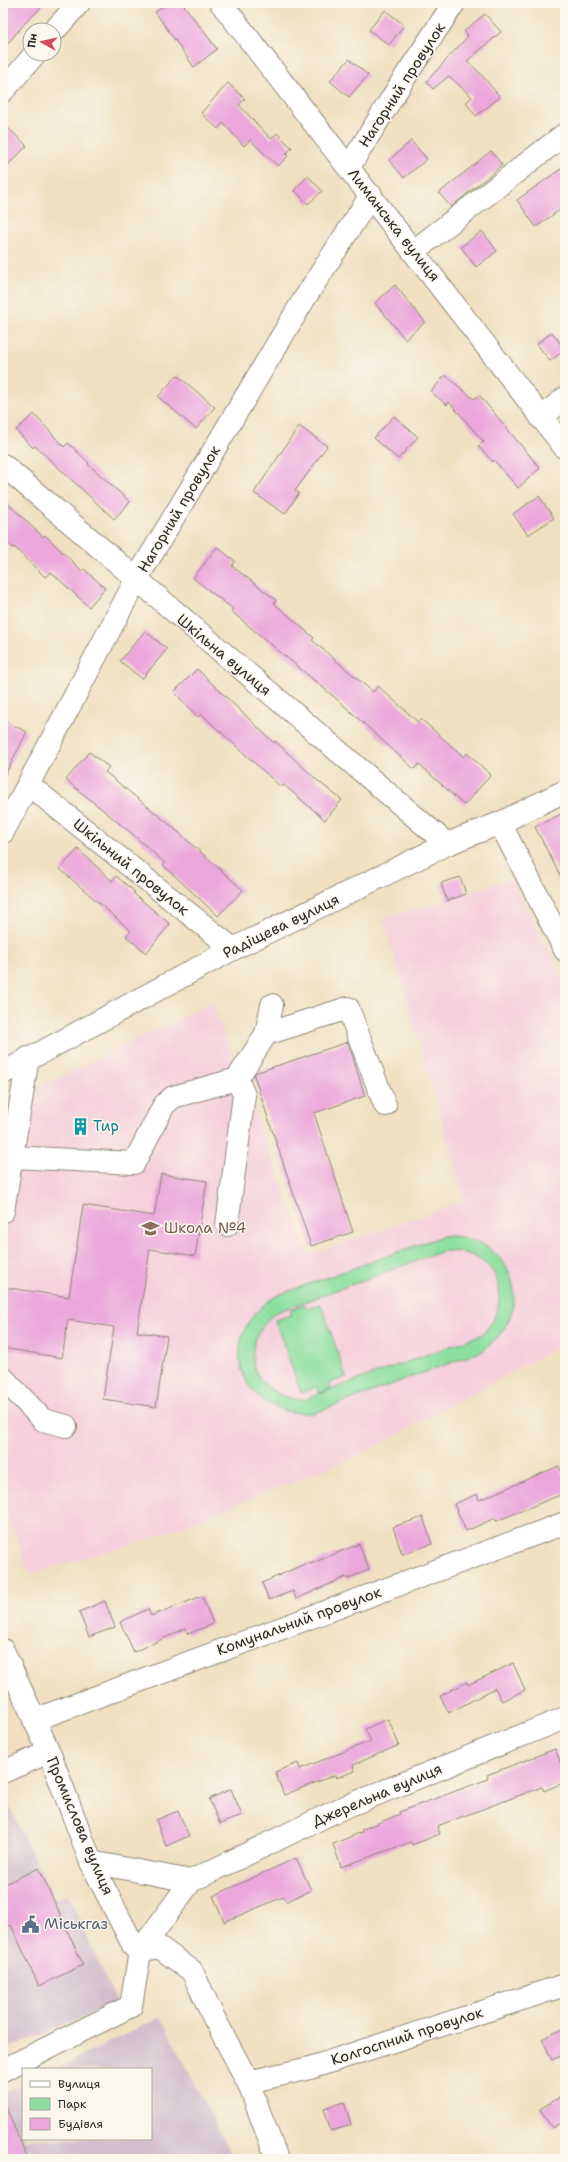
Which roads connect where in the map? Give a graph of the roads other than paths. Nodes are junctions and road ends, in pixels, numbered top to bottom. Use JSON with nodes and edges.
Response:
{"nodes":[{"id":1,"x":79,"y":3,"type":"edge"},
{"id":2,"x":221,"y":3,"type":"edge"},
{"id":3,"x":454,"y":3,"type":"edge"},
{"id":4,"x":62,"y":23,"type":"edge"},
{"id":5,"x":28,"y":62,"type":"edge"},
{"id":6,"x":3,"y":91,"type":"edge"},
{"id":7,"x":565,"y":134,"type":"edge"},
{"id":8,"x":349,"y":167,"type":"junction"},
{"id":9,"x":371,"y":195,"type":"junction"},
{"id":10,"x":414,"y":251,"type":"junction"},
{"id":11,"x":565,"y":398,"type":"edge"},
{"id":12,"x":541,"y":418,"type":"junction"},
{"id":13,"x":565,"y":448,"type":"edge"},
{"id":14,"x":3,"y":466,"type":"edge"},
{"id":15,"x":136,"y":580,"type":"junction"},
{"id":16,"x":28,"y":785,"type":"junction"},
{"id":17,"x":565,"y":791,"type":"edge"},
{"id":18,"x":500,"y":823,"type":"junction"},
{"id":19,"x":3,"y":832,"type":"edge"},
{"id":20,"x":447,"y":844,"type":"junction"},
{"id":21,"x":233,"y":949,"type":"junction"},
{"id":22,"x":565,"y":950,"type":"edge"},
{"id":23,"x":272,"y":1005,"type":"dead end"},
{"id":24,"x":266,"y":1034,"type":"junction"},
{"id":25,"x":28,"y":1058,"type":"junction"},
{"id":26,"x":3,"y":1073,"type":"edge"},
{"id":27,"x":237,"y":1079,"type":"junction"},
{"id":28,"x":385,"y":1105,"type":"dead end"},
{"id":29,"x":13,"y":1157,"type":"junction"},
{"id":30,"x":3,"y":1211,"type":"edge"},
{"id":31,"x":227,"y":1225,"type":"dead end"},
{"id":32,"x":3,"y":1378,"type":"edge"},
{"id":33,"x":66,"y":1426,"type":"dead end"},
{"id":34,"x":565,"y":1523,"type":"edge"},
{"id":35,"x":3,"y":1650,"type":"edge"},
{"id":36,"x":565,"y":1718,"type":"edge"},
{"id":37,"x":34,"y":1720,"type":"junction"},
{"id":38,"x":49,"y":1752,"type":"junction"},
{"id":39,"x":3,"y":1772,"type":"edge"},
{"id":40,"x":91,"y":1862,"type":"junction"},
{"id":41,"x":192,"y":1880,"type":"junction"},
{"id":42,"x":140,"y":1951,"type":"junction"},
{"id":43,"x":565,"y":1985,"type":"edge"},
{"id":44,"x":3,"y":2070,"type":"edge"},
{"id":45,"x":248,"y":2082,"type":"junction"},
{"id":46,"x":277,"y":2159,"type":"edge"}],
"edges":[{"from":1,"to":4,"type":"street"},
{"from":2,"to":8,"type":"street","name":"Лиманська вулиця"},
{"from":3,"to":8,"type":"street","name":"Нагорний провулок"},
{"from":5,"to":6,"type":"street"},
{"from":7,"to":10,"type":"street"},
{"from":8,"to":9,"type":"street","name":"Лиманська вулиця"},
{"from":9,"to":10,"type":"street","name":"Лиманська вулиця"},
{"from":9,"to":15,"type":"street","name":"Нагорний провулок"},
{"from":10,"to":12,"type":"street","name":"Лиманська вулиця"},
{"from":11,"to":12,"type":"street"},
{"from":12,"to":13,"type":"street","name":"Лиманська вулиця"},
{"from":14,"to":15,"type":"street","name":"Шкільна вулиця"},
{"from":15,"to":16,"type":"street","name":"Нагорний провулок"},
{"from":15,"to":20,"type":"street","name":"Шкільна вулиця"},
{"from":16,"to":19,"type":"street","name":"Нагорний провулок"},
{"from":16,"to":21,"type":"street","name":"Шкільний провулок"},
{"from":17,"to":18,"type":"street","name":"Радіщева вулиця"},
{"from":18,"to":20,"type":"street","name":"Радіщева вулиця"},
{"from":18,"to":22,"type":"street"},
{"from":20,"to":21,"type":"street","name":"Радіщева вулиця"},
{"from":21,"to":25,"type":"street","name":"Радіщева вулиця"},
{"from":23,"to":24,"type":"street"},
{"from":24,"to":27,"type":"street"},
{"from":24,"to":28,"type":"street"},
{"from":25,"to":26,"type":"street","name":"Радіщева вулиця"},
{"from":25,"to":29,"type":"street"},
{"from":27,"to":29,"type":"street"},
{"from":27,"to":31,"type":"street"},
{"from":29,"to":30,"type":"street"},
{"from":32,"to":33,"type":"street"},
{"from":34,"to":37,"type":"street","name":"Комунальний провулок"},
{"from":35,"to":37,"type":"street","name":"Промислова вулиця"},
{"from":36,"to":41,"type":"street","name":"Джерельна вулиця"},
{"from":37,"to":38,"type":"street","name":"Промислова вулиця"},
{"from":38,"to":39,"type":"street"},
{"from":38,"to":40,"type":"street","name":"Промислова вулиця"},
{"from":40,"to":41,"type":"street"},
{"from":40,"to":42,"type":"street","name":"Промислова вулиця"},
{"from":41,"to":42,"type":"street"},
{"from":42,"to":44,"type":"street"},
{"from":42,"to":45,"type":"street"},
{"from":43,"to":45,"type":"street","name":"Колгоспний провулок"},
{"from":45,"to":46,"type":"street"}]}
